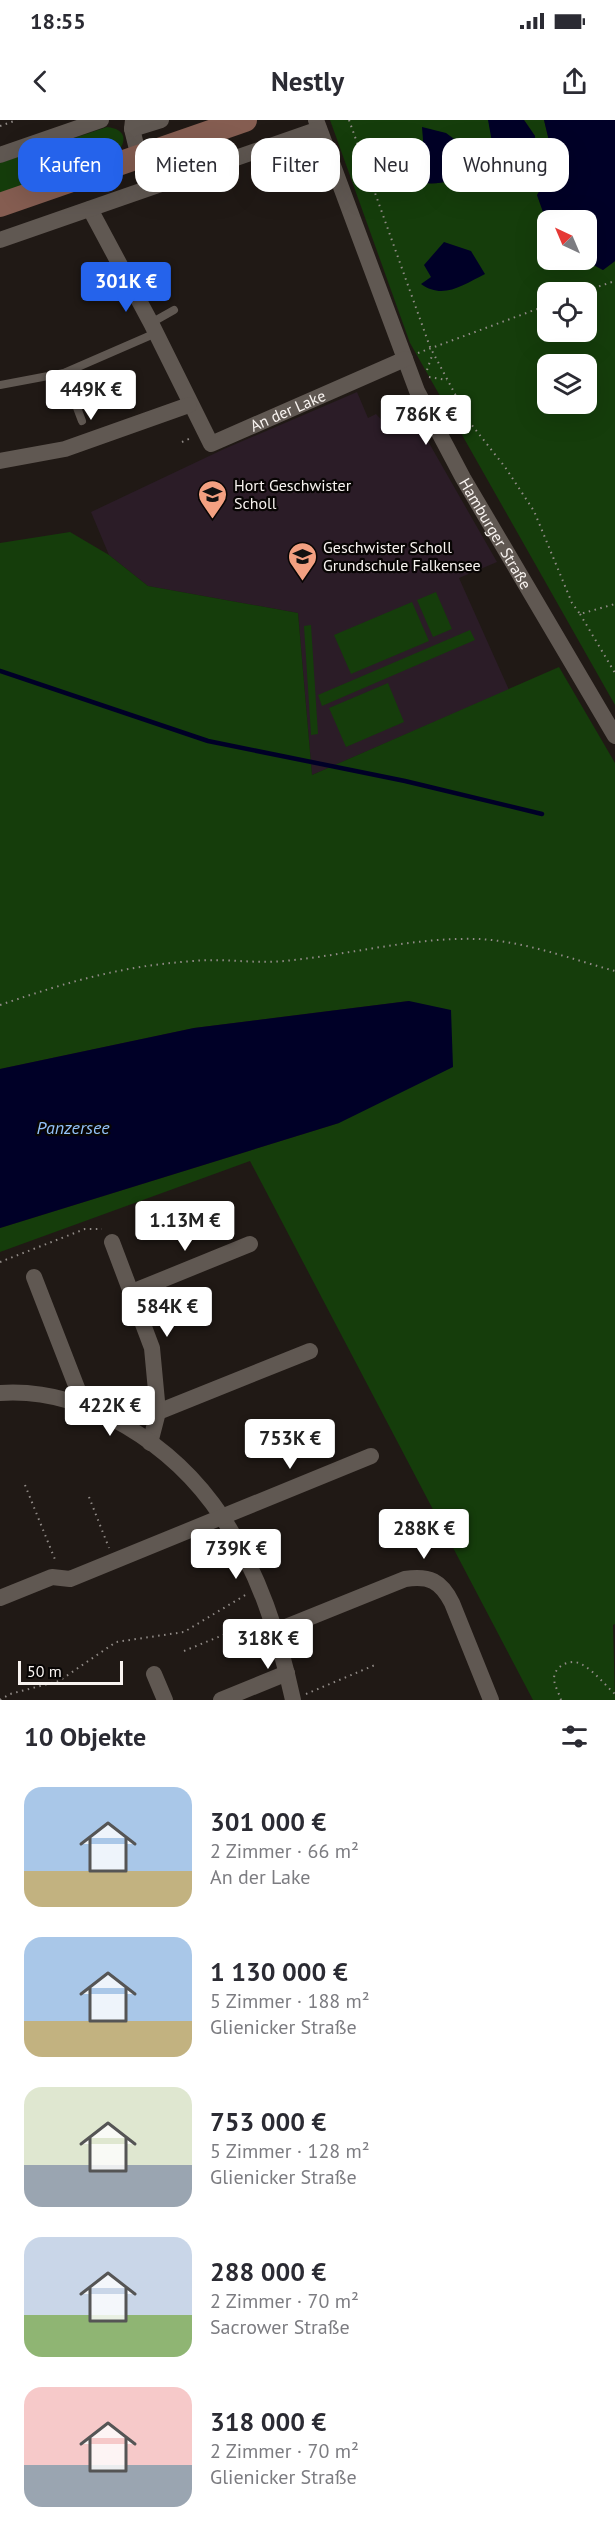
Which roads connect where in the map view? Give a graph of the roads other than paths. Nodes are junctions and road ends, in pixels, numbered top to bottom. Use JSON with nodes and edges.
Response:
{"nodes":[{"id":1,"x":101,"y":120,"type":"edge"},
{"id":2,"x":161,"y":120,"type":"edge"},
{"id":3,"x":245,"y":120,"type":"edge"},
{"id":4,"x":133,"y":125,"type":"edge"},
{"id":5,"x":318,"y":125,"type":"edge"},
{"id":6,"x":193,"y":138,"type":"edge"},
{"id":7,"x":0,"y":155,"type":"edge"},
{"id":8,"x":135,"y":158,"type":"edge"},
{"id":9,"x":0,"y":205,"type":"edge"},
{"id":10,"x":90,"y":209,"type":"junction"},
{"id":11,"x":0,"y":240,"type":"edge"},
{"id":12,"x":174,"y":310,"type":"dead end"},
{"id":13,"x":153,"y":328,"type":"junction"},
{"id":14,"x":405,"y":360,"type":"junction"},
{"id":15,"x":64,"y":373,"type":"junction"},
{"id":16,"x":0,"y":385,"type":"edge"},
{"id":17,"x":189,"y":405,"type":"junction"},
{"id":18,"x":82,"y":421,"type":"dead end"},
{"id":19,"x":0,"y":461,"type":"edge"},
{"id":20,"x":615,"y":736,"type":"edge"},
{"id":21,"x":112,"y":1242,"type":"road end"},
{"id":22,"x":250,"y":1244,"type":"dead end"},
{"id":23,"x":34,"y":1277,"type":"dead end"},
{"id":24,"x":132,"y":1292,"type":"junction"},
{"id":25,"x":310,"y":1351,"type":"dead end"},
{"id":26,"x":0,"y":1393,"type":"edge"},
{"id":27,"x":84,"y":1406,"type":"junction"},
{"id":28,"x":158,"y":1412,"type":"junction"},
{"id":29,"x":150,"y":1443,"type":"junction"},
{"id":30,"x":371,"y":1456,"type":"dead end"},
{"id":31,"x":223,"y":1517,"type":"junction"},
{"id":32,"x":0,"y":1598,"type":"edge"},
{"id":33,"x":274,"y":1623,"type":"junction"},
{"id":34,"x":287,"y":1673,"type":"junction"},
{"id":35,"x":154,"y":1674,"type":"dead end"},
{"id":36,"x":165,"y":1700,"type":"edge"},
{"id":37,"x":221,"y":1700,"type":"edge"},
{"id":38,"x":293,"y":1700,"type":"edge"},
{"id":39,"x":491,"y":1700,"type":"edge"}],
"edges":[{"from":1,"to":7,"type":"street"},
{"from":2,"to":4,"type":"street"},
{"from":3,"to":6,"type":"main road"},
{"from":5,"to":10,"type":"street"},
{"from":5,"to":14,"type":"street","name":"Hamburger Straße"},
{"from":8,"to":9,"type":"main road"},
{"from":10,"to":11,"type":"street"},
{"from":10,"to":13,"type":"street","name":"An der Lake"},
{"from":12,"to":13,"type":"lane"},
{"from":13,"to":15,"type":"lane"},
{"from":13,"to":17,"type":"street","name":"An der Lake"},
{"from":14,"to":17,"type":"street","name":"An der Lake"},
{"from":14,"to":20,"type":"street","name":"Hamburger Straße"},
{"from":15,"to":16,"type":"lane"},
{"from":15,"to":18,"type":"lane"},
{"from":17,"to":19,"type":"street"},
{"from":21,"to":24,"type":"street"},
{"from":22,"to":24,"type":"street"},
{"from":23,"to":27,"type":"street"},
{"from":24,"to":28,"type":"street"},
{"from":25,"to":28,"type":"street"},
{"from":26,"to":27,"type":"street"},
{"from":27,"to":29,"type":"street"},
{"from":28,"to":29,"type":"street"},
{"from":29,"to":31,"type":"street"},
{"from":30,"to":31,"type":"street"},
{"from":31,"to":32,"type":"street"},
{"from":31,"to":33,"type":"street"},
{"from":33,"to":34,"type":"street"},
{"from":33,"to":39,"type":"street"},
{"from":34,"to":37,"type":"street"},
{"from":34,"to":38,"type":"street"},
{"from":35,"to":36,"type":"street"}]}
